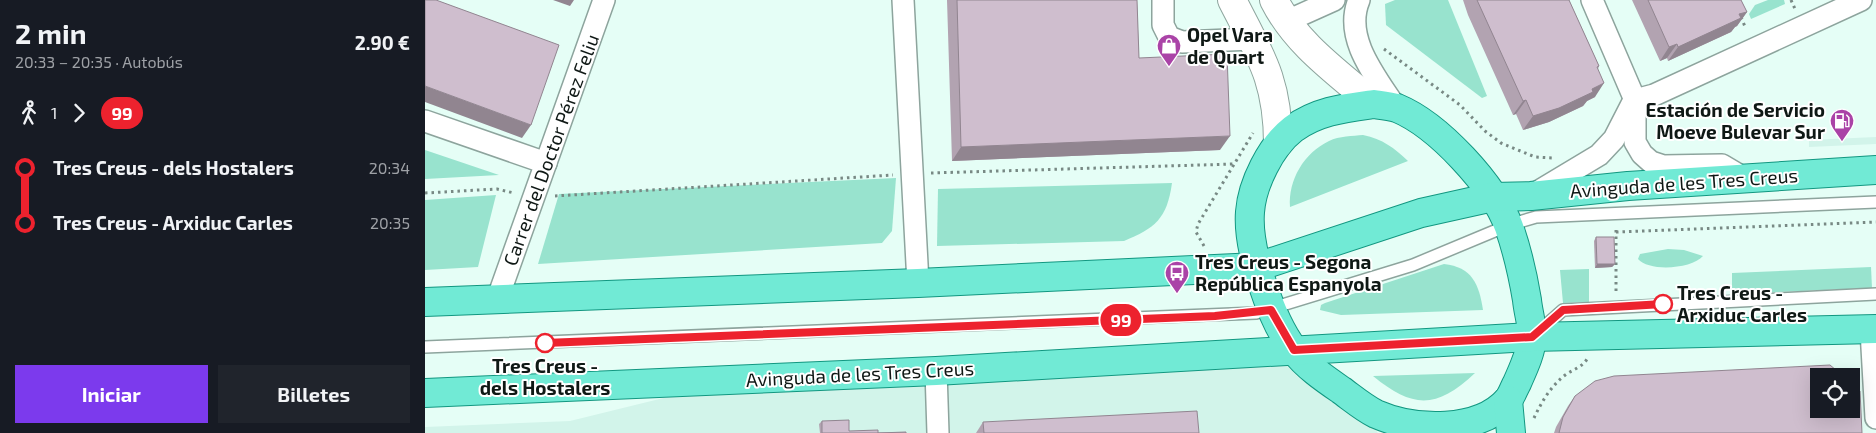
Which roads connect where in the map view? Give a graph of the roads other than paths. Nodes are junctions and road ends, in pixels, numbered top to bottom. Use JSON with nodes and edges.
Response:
{"nodes":[{"id":1,"x":604,"y":0,"type":"edge"},
{"id":2,"x":903,"y":0,"type":"edge"},
{"id":3,"x":1163,"y":0,"type":"edge"},
{"id":4,"x":1232,"y":0,"type":"edge"},
{"id":5,"x":1334,"y":0,"type":"edge"},
{"id":6,"x":1359,"y":0,"type":"edge"},
{"id":7,"x":1592,"y":0,"type":"edge"},
{"id":8,"x":1861,"y":0,"type":"edge"},
{"id":9,"x":1279,"y":11,"type":"edge"},
{"id":10,"x":1252,"y":39,"type":"junction"},
{"id":11,"x":1635,"y":100,"type":"junction"},
{"id":12,"x":1385,"y":106,"type":"junction"},
{"id":13,"x":425,"y":121,"type":"edge"},
{"id":14,"x":1278,"y":144,"type":"junction"},
{"id":15,"x":546,"y":163,"type":"junction"},
{"id":16,"x":1876,"y":170,"type":"edge"},
{"id":17,"x":1744,"y":178,"type":"junction"},
{"id":18,"x":1531,"y":196,"type":"junction"},
{"id":19,"x":1493,"y":197,"type":"junction"},
{"id":20,"x":1876,"y":202,"type":"edge"},
{"id":21,"x":1509,"y":225,"type":"junction"},
{"id":22,"x":1257,"y":267,"type":"junction"},
{"id":23,"x":919,"y":283,"type":"junction"},
{"id":24,"x":1876,"y":294,"type":"edge"},
{"id":25,"x":497,"y":300,"type":"junction"},
{"id":26,"x":425,"y":302,"type":"edge"},
{"id":27,"x":1271,"y":310,"type":"junction"},
{"id":28,"x":1874,"y":330,"type":"edge"},
{"id":29,"x":1532,"y":337,"type":"junction"},
{"id":30,"x":425,"y":348,"type":"edge"},
{"id":31,"x":1294,"y":350,"type":"junction"},
{"id":32,"x":936,"y":371,"type":"junction"},
{"id":33,"x":425,"y":393,"type":"edge"},
{"id":34,"x":1508,"y":400,"type":"junction"},
{"id":35,"x":1876,"y":418,"type":"edge"},
{"id":36,"x":1522,"y":427,"type":"edge"},
{"id":37,"x":1472,"y":429,"type":"edge"},
{"id":38,"x":1423,"y":430,"type":"edge"},
{"id":39,"x":938,"y":433,"type":"edge"}],
"edges":[{"from":1,"to":15,"type":"street","name":"Carrer del Doctor Pérez Feliu"},
{"from":2,"to":23,"type":"street"},
{"from":3,"to":10,"type":"street"},
{"from":4,"to":10,"type":"main road"},
{"from":5,"to":9,"type":"street"},
{"from":6,"to":12,"type":"street"},
{"from":7,"to":11,"type":"street"},
{"from":8,"to":11,"type":"street"},
{"from":9,"to":12,"type":"main road"},
{"from":10,"to":14,"type":"main road"},
{"from":11,"to":17,"type":"street"},
{"from":11,"to":18,"type":"street"},
{"from":12,"to":14,"type":"main road"},
{"from":12,"to":19,"type":"main road"},
{"from":13,"to":15,"type":"street"},
{"from":14,"to":22,"type":"main road"},
{"from":15,"to":25,"type":"street","name":"Carrer del Doctor Pérez Feliu"},
{"from":16,"to":17,"type":"main road","name":"Avinguda de les Tres Creus"},
{"from":17,"to":18,"type":"main road","name":"Avinguda de les Tres Creus"},
{"from":18,"to":19,"type":"main road","name":"Avinguda de les Tres Creus"},
{"from":19,"to":21,"type":"main road"},
{"from":19,"to":22,"type":"main road","name":"Avinguda de les Tres Creus"},
{"from":20,"to":21,"type":"lane","name":"Avinguda de les Tres Creus"},
{"from":21,"to":27,"type":"lane","name":"Avinguda de les Tres Creus"},
{"from":21,"to":29,"type":"main road"},
{"from":22,"to":23,"type":"main road","name":"Avinguda de les Tres Creus"},
{"from":22,"to":27,"type":"main road"},
{"from":23,"to":25,"type":"main road","name":"Avinguda de les Tres Creus"},
{"from":24,"to":29,"type":"lane"},
{"from":25,"to":26,"type":"main road","name":"Avinguda de les Tres Creus"},
{"from":27,"to":30,"type":"lane","name":"Avinguda de les Tres Creus"},
{"from":27,"to":31,"type":"main road"},
{"from":28,"to":29,"type":"main road","name":"Avinguda de les Tres Creus"},
{"from":28,"to":35,"type":"street"},
{"from":29,"to":31,"type":"main road","name":"Avinguda de les Tres Creus"},
{"from":29,"to":34,"type":"main road"},
{"from":31,"to":32,"type":"main road","name":"Avinguda de les Tres Creus"},
{"from":31,"to":38,"type":"main road"},
{"from":32,"to":33,"type":"main road","name":"Avinguda de les Tres Creus"},
{"from":32,"to":39,"type":"street"},
{"from":34,"to":36,"type":"main road"},
{"from":34,"to":37,"type":"main road"},
{"from":37,"to":38,"type":"main road"}]}
